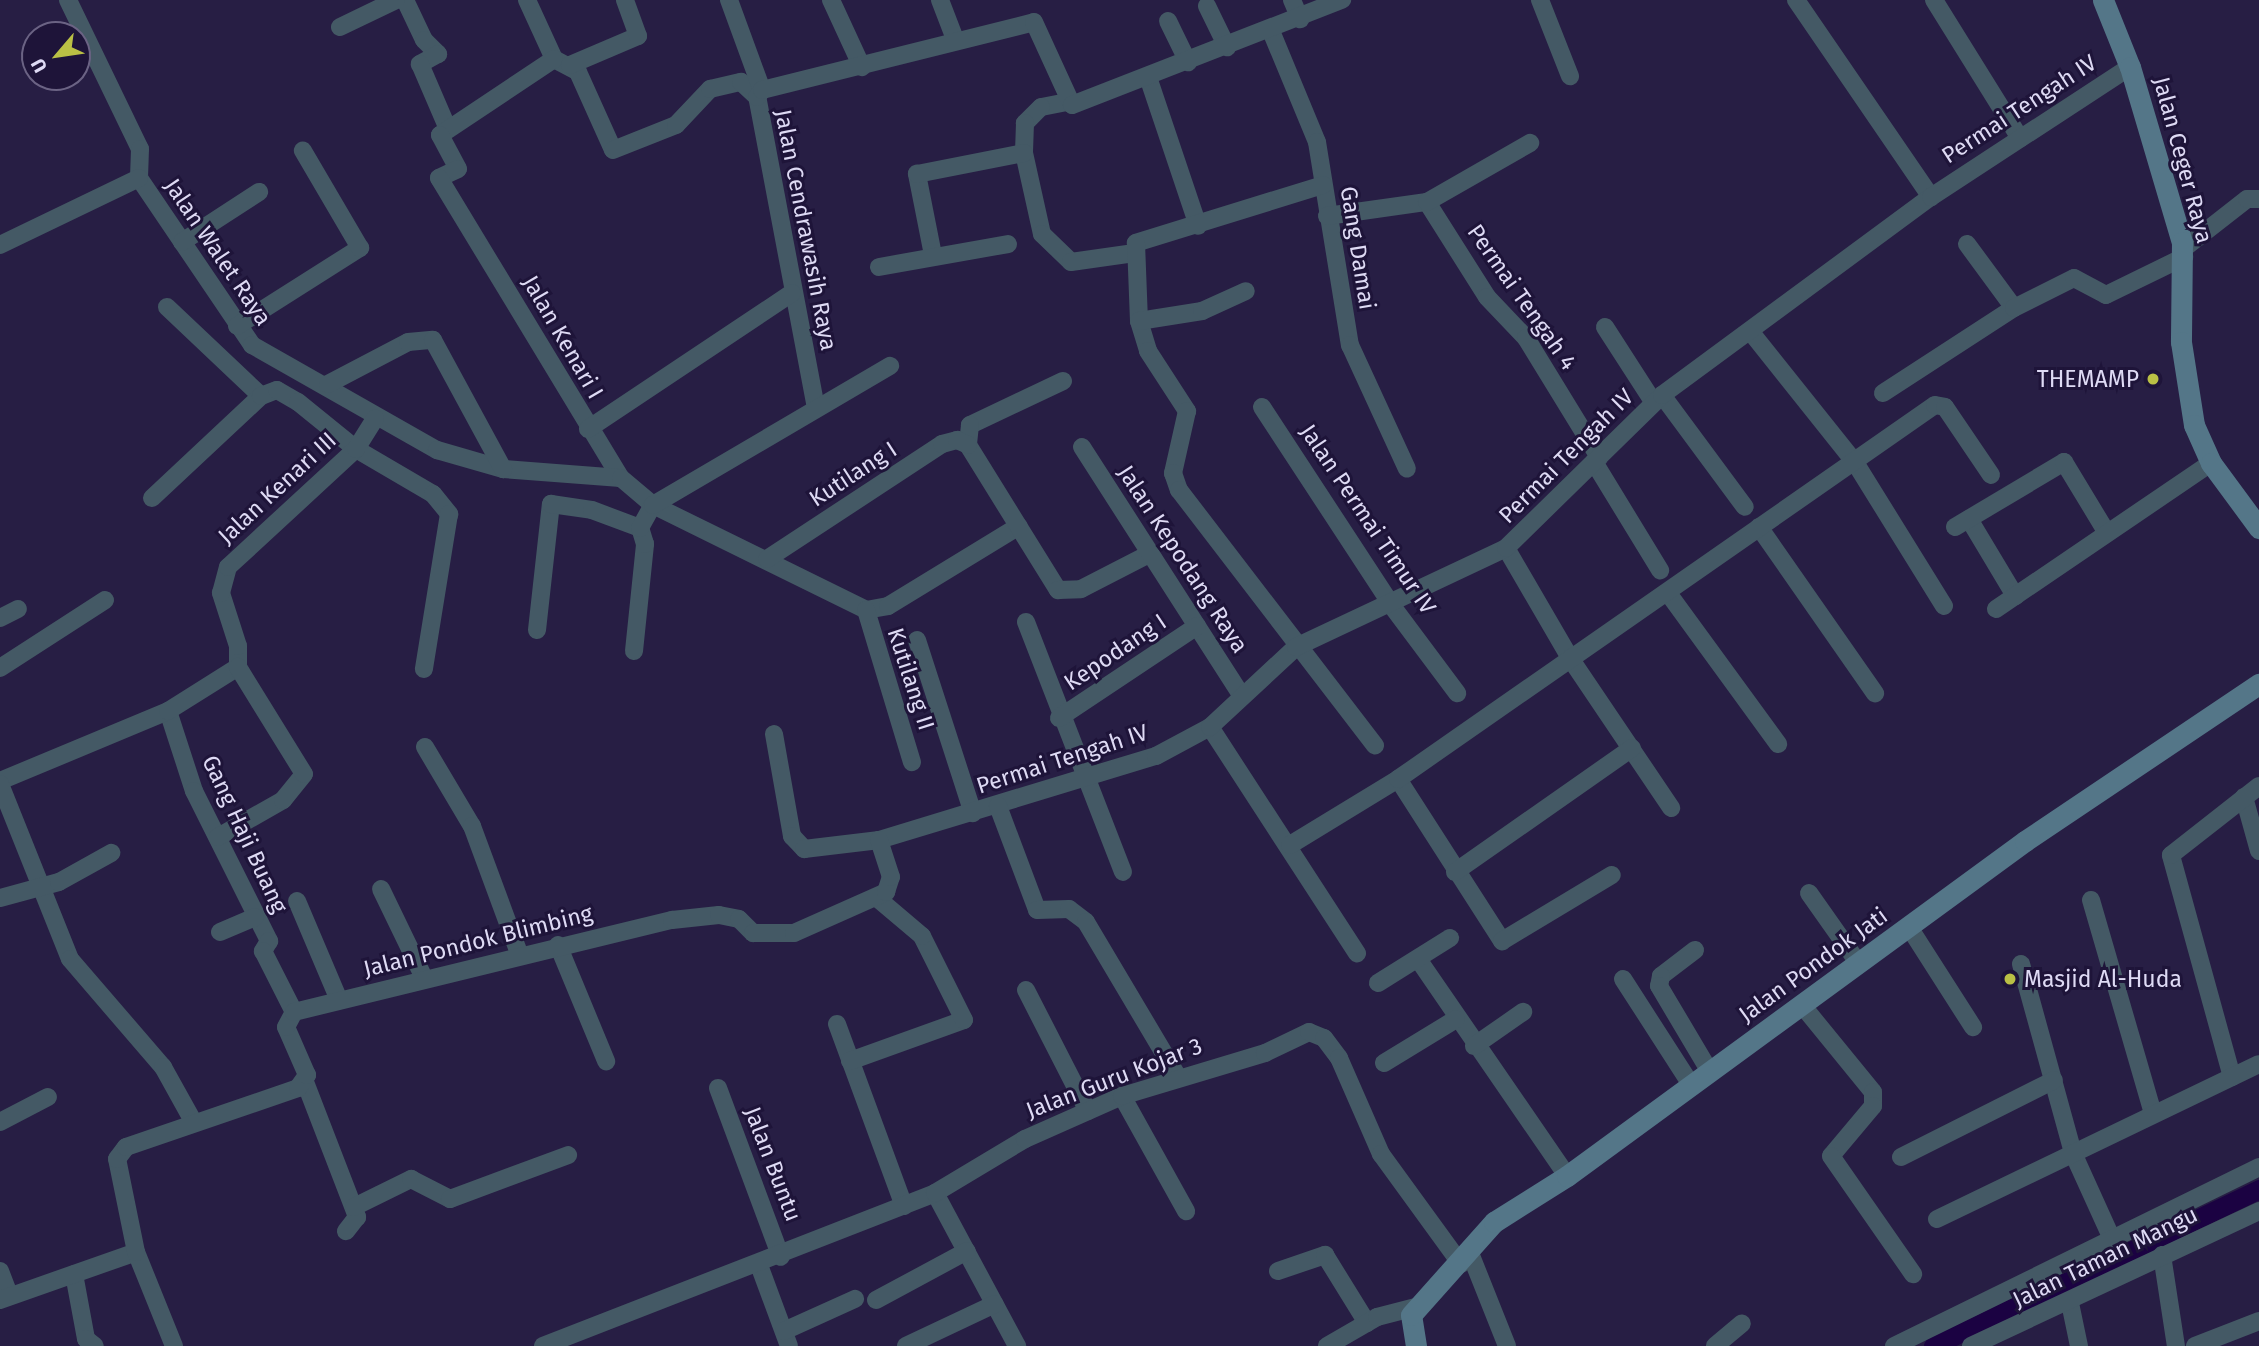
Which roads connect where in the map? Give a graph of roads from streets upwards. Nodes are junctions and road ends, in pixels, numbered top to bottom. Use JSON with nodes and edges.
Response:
{"nodes":[{"id":1,"x":68,"y":0,"type":"edge"},
{"id":2,"x":396,"y":0,"type":"edge"},
{"id":3,"x":405,"y":0,"type":"edge"},
{"id":4,"x":527,"y":0,"type":"edge"},
{"id":5,"x":625,"y":0,"type":"edge"},
{"id":6,"x":729,"y":0,"type":"edge"},
{"id":7,"x":831,"y":0,"type":"edge"},
{"id":8,"x":940,"y":0,"type":"edge"},
{"id":9,"x":1292,"y":0,"type":"edge"},
{"id":10,"x":1342,"y":0,"type":"edge"},
{"id":11,"x":1540,"y":0,"type":"edge"},
{"id":12,"x":1796,"y":0,"type":"edge"},
{"id":13,"x":1934,"y":0,"type":"edge"},
{"id":14,"x":2103,"y":0,"type":"edge"},
{"id":15,"x":1207,"y":6,"type":"dead end"},
{"id":16,"x":1300,"y":19,"type":"junction"},
{"id":17,"x":1168,"y":21,"type":"dead end"},
{"id":18,"x":340,"y":27,"type":"dead end"},
{"id":19,"x":1271,"y":31,"type":"junction"},
{"id":20,"x":956,"y":39,"type":"junction"},
{"id":21,"x":1227,"y":47,"type":"junction"},
{"id":22,"x":562,"y":62,"type":"junction"},
{"id":23,"x":1188,"y":62,"type":"junction"},
{"id":24,"x":2130,"y":66,"type":"junction"},
{"id":25,"x":862,"y":67,"type":"junction"},
{"id":26,"x":1570,"y":76,"type":"dead end"},
{"id":27,"x":1148,"y":77,"type":"junction"},
{"id":28,"x":759,"y":94,"type":"junction"},
{"id":29,"x":1067,"y":102,"type":"junction"},
{"id":30,"x":448,"y":129,"type":"junction"},
{"id":31,"x":2020,"y":138,"type":"junction"},
{"id":32,"x":1530,"y":143,"type":"dead end"},
{"id":33,"x":303,"y":151,"type":"dead end"},
{"id":34,"x":1024,"y":153,"type":"junction"},
{"id":35,"x":139,"y":178,"type":"junction"},
{"id":36,"x":1323,"y":185,"type":"junction"},
{"id":37,"x":259,"y":192,"type":"dead end"},
{"id":38,"x":1931,"y":197,"type":"junction"},
{"id":39,"x":2259,"y":199,"type":"edge"},
{"id":40,"x":1427,"y":202,"type":"junction"},
{"id":41,"x":1327,"y":216,"type":"junction"},
{"id":42,"x":1198,"y":226,"type":"junction"},
{"id":43,"x":182,"y":242,"type":"junction"},
{"id":44,"x":1008,"y":244,"type":"dead end"},
{"id":45,"x":1966,"y":244,"type":"dead end"},
{"id":46,"x":0,"y":245,"type":"edge"},
{"id":47,"x":2182,"y":245,"type":"junction"},
{"id":48,"x":1134,"y":253,"type":"junction"},
{"id":49,"x":933,"y":255,"type":"junction"},
{"id":50,"x":879,"y":267,"type":"dead end"},
{"id":51,"x":1246,"y":290,"type":"dead end"},
{"id":52,"x":792,"y":293,"type":"junction"},
{"id":53,"x":167,"y":307,"type":"dead end"},
{"id":54,"x":2014,"y":308,"type":"junction"},
{"id":55,"x":1139,"y":321,"type":"junction"},
{"id":56,"x":237,"y":326,"type":"junction"},
{"id":57,"x":1605,"y":327,"type":"dead end"},
{"id":58,"x":1750,"y":331,"type":"junction"},
{"id":59,"x":890,"y":366,"type":"dead end"},
{"id":60,"x":1063,"y":381,"type":"dead end"},
{"id":61,"x":275,"y":382,"type":"junction"},
{"id":62,"x":328,"y":384,"type":"junction"},
{"id":63,"x":1882,"y":393,"type":"dead end"},
{"id":64,"x":1658,"y":399,"type":"junction"},
{"id":65,"x":1262,"y":407,"type":"dead end"},
{"id":66,"x":816,"y":408,"type":"junction"},
{"id":67,"x":375,"y":418,"type":"junction"},
{"id":68,"x":588,"y":429,"type":"junction"},
{"id":69,"x":968,"y":445,"type":"junction"},
{"id":70,"x":1082,"y":447,"type":"dead end"},
{"id":71,"x":356,"y":449,"type":"junction"},
{"id":72,"x":1597,"y":460,"type":"junction"},
{"id":73,"x":1854,"y":462,"type":"junction"},
{"id":74,"x":2211,"y":463,"type":"junction"},
{"id":75,"x":503,"y":469,"type":"junction"},
{"id":76,"x":1407,"y":469,"type":"dead end"},
{"id":77,"x":1991,"y":475,"type":"dead end"},
{"id":78,"x":621,"y":478,"type":"junction"},
{"id":79,"x":152,"y":498,"type":"dead end"},
{"id":80,"x":1745,"y":507,"type":"dead end"},
{"id":81,"x":646,"y":517,"type":"junction"},
{"id":82,"x":1018,"y":526,"type":"junction"},
{"id":83,"x":1759,"y":527,"type":"junction"},
{"id":84,"x":2259,"y":528,"type":"edge"},
{"id":85,"x":2107,"y":533,"type":"junction"},
{"id":86,"x":1506,"y":548,"type":"junction"},
{"id":87,"x":1149,"y":554,"type":"junction"},
{"id":88,"x":767,"y":559,"type":"junction"},
{"id":89,"x":1660,"y":569,"type":"dead end"},
{"id":90,"x":1668,"y":593,"type":"junction"},
{"id":91,"x":2015,"y":596,"type":"junction"},
{"id":92,"x":105,"y":600,"type":"dead end"},
{"id":93,"x":1392,"y":606,"type":"junction"},
{"id":94,"x":1944,"y":606,"type":"dead end"},
{"id":95,"x":18,"y":609,"type":"dead end"},
{"id":96,"x":1996,"y":609,"type":"dead end"},
{"id":97,"x":866,"y":610,"type":"junction"},
{"id":98,"x":0,"y":618,"type":"edge"},
{"id":99,"x":1026,"y":622,"type":"dead end"},
{"id":100,"x":1197,"y":626,"type":"junction"},
{"id":101,"x":537,"y":630,"type":"dead end"},
{"id":102,"x":917,"y":640,"type":"dead end"},
{"id":103,"x":1296,"y":647,"type":"junction"},
{"id":104,"x":634,"y":651,"type":"dead end"},
{"id":105,"x":1570,"y":659,"type":"junction"},
{"id":106,"x":238,"y":667,"type":"junction"},
{"id":107,"x":0,"y":668,"type":"edge"},
{"id":108,"x":424,"y":669,"type":"dead end"},
{"id":109,"x":2259,"y":684,"type":"edge"},
{"id":110,"x":1457,"y":693,"type":"dead end"},
{"id":111,"x":1875,"y":693,"type":"dead end"},
{"id":112,"x":1242,"y":696,"type":"junction"},
{"id":113,"x":168,"y":711,"type":"junction"},
{"id":114,"x":1059,"y":718,"type":"junction"},
{"id":115,"x":1210,"y":727,"type":"junction"},
{"id":116,"x":774,"y":734,"type":"dead end"},
{"id":117,"x":1778,"y":744,"type":"dead end"},
{"id":118,"x":1374,"y":745,"type":"dead end"},
{"id":119,"x":425,"y":747,"type":"dead end"},
{"id":120,"x":1632,"y":748,"type":"junction"},
{"id":121,"x":912,"y":762,"type":"dead end"},
{"id":122,"x":1398,"y":779,"type":"junction"},
{"id":123,"x":1091,"y":780,"type":"junction"},
{"id":124,"x":0,"y":782,"type":"edge"},
{"id":125,"x":2252,"y":792,"type":"edge"},
{"id":126,"x":998,"y":806,"type":"junction"},
{"id":127,"x":5,"y":807,"type":"edge"},
{"id":128,"x":1671,"y":808,"type":"dead end"},
{"id":129,"x":973,"y":813,"type":"junction"},
{"id":130,"x":218,"y":837,"type":"junction"},
{"id":131,"x":879,"y":840,"type":"junction"},
{"id":132,"x":1290,"y":845,"type":"junction"},
{"id":133,"x":2259,"y":851,"type":"edge"},
{"id":134,"x":111,"y":853,"type":"dead end"},
{"id":135,"x":1123,"y":872,"type":"dead end"},
{"id":136,"x":1455,"y":872,"type":"junction"},
{"id":137,"x":1612,"y":875,"type":"dead end"},
{"id":138,"x":39,"y":888,"type":"junction"},
{"id":139,"x":381,"y":889,"type":"dead end"},
{"id":140,"x":1809,"y":893,"type":"dead end"},
{"id":141,"x":0,"y":898,"type":"edge"},
{"id":142,"x":877,"y":898,"type":"junction"},
{"id":143,"x":2091,"y":900,"type":"dead end"},
{"id":144,"x":297,"y":901,"type":"dead end"},
{"id":145,"x":255,"y":917,"type":"junction"},
{"id":146,"x":1909,"y":927,"type":"junction"},
{"id":147,"x":220,"y":932,"type":"dead end"},
{"id":148,"x":1450,"y":939,"type":"dead end"},
{"id":149,"x":558,"y":945,"type":"junction"},
{"id":150,"x":1695,"y":950,"type":"dead end"},
{"id":151,"x":519,"y":953,"type":"junction"},
{"id":152,"x":1357,"y":953,"type":"dead end"},
{"id":153,"x":1418,"y":959,"type":"junction"},
{"id":154,"x":1859,"y":964,"type":"junction"},
{"id":155,"x":2021,"y":964,"type":"dead end"},
{"id":156,"x":424,"y":978,"type":"junction"},
{"id":157,"x":1623,"y":979,"type":"dead end"},
{"id":158,"x":1378,"y":983,"type":"dead end"},
{"id":159,"x":1026,"y":990,"type":"dead end"},
{"id":160,"x":339,"y":1000,"type":"junction"},
{"id":161,"x":1802,"y":1005,"type":"junction"},
{"id":162,"x":294,"y":1012,"type":"junction"},
{"id":163,"x":1523,"y":1012,"type":"dead end"},
{"id":164,"x":1455,"y":1019,"type":"junction"},
{"id":165,"x":837,"y":1024,"type":"dead end"},
{"id":166,"x":1973,"y":1027,"type":"dead end"},
{"id":167,"x":1474,"y":1046,"type":"junction"},
{"id":168,"x":850,"y":1060,"type":"junction"},
{"id":169,"x":606,"y":1061,"type":"dead end"},
{"id":170,"x":1384,"y":1063,"type":"dead end"},
{"id":171,"x":2259,"y":1065,"type":"edge"},
{"id":172,"x":1710,"y":1072,"type":"junction"},
{"id":173,"x":1177,"y":1075,"type":"junction"},
{"id":174,"x":2232,"y":1077,"type":"junction"},
{"id":175,"x":2054,"y":1080,"type":"junction"},
{"id":176,"x":304,"y":1082,"type":"junction"},
{"id":177,"x":1692,"y":1086,"type":"junction"},
{"id":178,"x":718,"y":1088,"type":"dead end"},
{"id":179,"x":1122,"y":1096,"type":"junction"},
{"id":180,"x":48,"y":1097,"type":"dead end"},
{"id":181,"x":1088,"y":1111,"type":"junction"},
{"id":182,"x":2153,"y":1114,"type":"junction"},
{"id":183,"x":0,"y":1122,"type":"edge"},
{"id":184,"x":194,"y":1123,"type":"junction"},
{"id":185,"x":2073,"y":1153,"type":"junction"},
{"id":186,"x":568,"y":1155,"type":"dead end"},
{"id":187,"x":1901,"y":1157,"type":"dead end"},
{"id":188,"x":2259,"y":1167,"type":"edge"},
{"id":189,"x":1567,"y":1176,"type":"junction"},
{"id":190,"x":935,"y":1193,"type":"junction"},
{"id":191,"x":904,"y":1206,"type":"junction"},
{"id":192,"x":354,"y":1207,"type":"junction"},
{"id":193,"x":1186,"y":1212,"type":"dead end"},
{"id":194,"x":2258,"y":1214,"type":"edge"},
{"id":195,"x":1937,"y":1219,"type":"dead end"},
{"id":196,"x":346,"y":1231,"type":"dead end"},
{"id":197,"x":2109,"y":1233,"type":"junction"},
{"id":198,"x":967,"y":1251,"type":"junction"},
{"id":199,"x":136,"y":1252,"type":"junction"},
{"id":200,"x":2162,"y":1255,"type":"junction"},
{"id":201,"x":781,"y":1257,"type":"junction"},
{"id":202,"x":1466,"y":1259,"type":"junction"},
{"id":203,"x":759,"y":1265,"type":"junction"},
{"id":204,"x":0,"y":1271,"type":"edge"},
{"id":205,"x":1278,"y":1271,"type":"dead end"},
{"id":206,"x":74,"y":1274,"type":"junction"},
{"id":207,"x":1913,"y":1274,"type":"dead end"},
{"id":208,"x":5,"y":1298,"type":"edge"},
{"id":209,"x":855,"y":1298,"type":"dead end"},
{"id":210,"x":876,"y":1300,"type":"dead end"},
{"id":211,"x":2070,"y":1303,"type":"junction"},
{"id":212,"x":995,"y":1304,"type":"junction"},
{"id":213,"x":1416,"y":1307,"type":"junction"},
{"id":214,"x":2259,"y":1321,"type":"edge"},
{"id":215,"x":1367,"y":1323,"type":"junction"},
{"id":216,"x":1742,"y":1323,"type":"dead end"},
{"id":217,"x":786,"y":1339,"type":"edge"},
{"id":218,"x":1979,"y":1344,"type":"edge"},
{"id":219,"x":95,"y":1346,"type":"edge"},
{"id":220,"x":174,"y":1346,"type":"edge"},
{"id":221,"x":543,"y":1346,"type":"edge"},
{"id":222,"x":906,"y":1346,"type":"edge"},
{"id":223,"x":1017,"y":1346,"type":"edge"},
{"id":224,"x":1327,"y":1346,"type":"edge"},
{"id":225,"x":1416,"y":1346,"type":"edge"},
{"id":226,"x":1507,"y":1346,"type":"edge"},
{"id":227,"x":1715,"y":1346,"type":"edge"},
{"id":228,"x":1894,"y":1346,"type":"edge"},
{"id":229,"x":2079,"y":1346,"type":"edge"},
{"id":230,"x":2176,"y":1346,"type":"edge"},
{"id":231,"x":2195,"y":1346,"type":"edge"}],
"edges":[{"from":1,"to":35,"type":"street"},
{"from":2,"to":18,"type":"street"},
{"from":3,"to":30,"type":"street"},
{"from":4,"to":22,"type":"street"},
{"from":5,"to":22,"type":"street"},
{"from":6,"to":28,"type":"street"},
{"from":7,"to":25,"type":"street"},
{"from":8,"to":20,"type":"street"},
{"from":9,"to":16,"type":"street"},
{"from":10,"to":16,"type":"street"},
{"from":11,"to":26,"type":"street"},
{"from":12,"to":38,"type":"street"},
{"from":13,"to":31,"type":"street"},
{"from":14,"to":24,"type":"street","name":"Jalan Ceger Raya"},
{"from":15,"to":21,"type":"street"},
{"from":16,"to":19,"type":"street"},
{"from":17,"to":23,"type":"street"},
{"from":19,"to":21,"type":"street"},
{"from":19,"to":36,"type":"street","name":"Gang Damai"},
{"from":20,"to":25,"type":"street","name":"Jalan Cendrawasih Raya"},
{"from":20,"to":29,"type":"street","name":"Jalan Cendrawasih Raya"},
{"from":21,"to":23,"type":"street"},
{"from":22,"to":28,"type":"street"},
{"from":22,"to":30,"type":"street"},
{"from":23,"to":27,"type":"street"},
{"from":24,"to":31,"type":"street","name":"Permai Tengah IV"},
{"from":24,"to":47,"type":"street","name":"Jalan Ceger Raya"},
{"from":25,"to":28,"type":"street","name":"Jalan Cendrawasih Raya"},
{"from":27,"to":29,"type":"street"},
{"from":27,"to":42,"type":"street"},
{"from":28,"to":52,"type":"street","name":"Jalan Cendrawasih Raya"},
{"from":29,"to":34,"type":"street"},
{"from":30,"to":68,"type":"street","name":"Jalan Kenari I"},
{"from":31,"to":38,"type":"street","name":"Permai Tengah IV"},
{"from":32,"to":40,"type":"street"},
{"from":33,"to":56,"type":"street"},
{"from":34,"to":48,"type":"street"},
{"from":34,"to":49,"type":"street"},
{"from":35,"to":43,"type":"street","name":"Jalan Walet Raya"},
{"from":35,"to":46,"type":"street","name":"Jalan Walet Raya"},
{"from":36,"to":41,"type":"street","name":"Gang Damai"},
{"from":36,"to":42,"type":"street"},
{"from":37,"to":43,"type":"street"},
{"from":38,"to":58,"type":"street","name":"Permai Tengah IV"},
{"from":39,"to":47,"type":"street"},
{"from":40,"to":41,"type":"street"},
{"from":40,"to":72,"type":"street","name":"Permai Tengah 4"},
{"from":41,"to":76,"type":"street","name":"Gang Damai"},
{"from":42,"to":48,"type":"street"},
{"from":43,"to":56,"type":"street","name":"Jalan Walet Raya"},
{"from":44,"to":49,"type":"street"},
{"from":45,"to":54,"type":"street"},
{"from":47,"to":54,"type":"street"},
{"from":47,"to":74,"type":"street","name":"Jalan Ceger Raya"},
{"from":48,"to":55,"type":"street"},
{"from":49,"to":50,"type":"street"},
{"from":51,"to":55,"type":"street"},
{"from":52,"to":66,"type":"street","name":"Jalan Cendrawasih Raya"},
{"from":52,"to":68,"type":"street"},
{"from":53,"to":61,"type":"street"},
{"from":54,"to":63,"type":"street"},
{"from":55,"to":103,"type":"street"},
{"from":56,"to":61,"type":"street","name":"Jalan Walet Raya"},
{"from":57,"to":64,"type":"street"},
{"from":58,"to":64,"type":"street","name":"Permai Tengah IV"},
{"from":58,"to":73,"type":"street"},
{"from":59,"to":66,"type":"street"},
{"from":60,"to":69,"type":"street"},
{"from":61,"to":62,"type":"street"},
{"from":61,"to":71,"type":"street"},
{"from":61,"to":79,"type":"street"},
{"from":62,"to":67,"type":"street"},
{"from":62,"to":75,"type":"street"},
{"from":64,"to":72,"type":"street","name":"Permai Tengah IV"},
{"from":64,"to":80,"type":"street"},
{"from":65,"to":93,"type":"street","name":"Jalan Permai Timur IV"},
{"from":66,"to":81,"type":"street"},
{"from":67,"to":71,"type":"street","name":"Jalan Kenari III"},
{"from":67,"to":75,"type":"street"},
{"from":68,"to":78,"type":"street","name":"Jalan Kenari I"},
{"from":69,"to":82,"type":"street"},
{"from":69,"to":88,"type":"street","name":"Kutilang I"},
{"from":70,"to":87,"type":"street","name":"Jalan Kepodang Raya"},
{"from":71,"to":106,"type":"street","name":"Jalan Kenari III"},
{"from":71,"to":108,"type":"street"},
{"from":72,"to":86,"type":"street","name":"Permai Tengah IV"},
{"from":72,"to":89,"type":"street","name":"Permai Tengah 4"},
{"from":73,"to":77,"type":"street"},
{"from":73,"to":83,"type":"street"},
{"from":73,"to":94,"type":"street"},
{"from":74,"to":84,"type":"street","name":"Jalan Ceger Raya"},
{"from":74,"to":85,"type":"street"},
{"from":75,"to":78,"type":"street"},
{"from":78,"to":81,"type":"street","name":"Jalan Kenari I"},
{"from":81,"to":88,"type":"street"},
{"from":81,"to":101,"type":"street"},
{"from":81,"to":104,"type":"street"},
{"from":82,"to":87,"type":"street"},
{"from":82,"to":97,"type":"street"},
{"from":83,"to":90,"type":"street"},
{"from":83,"to":111,"type":"street"},
{"from":85,"to":91,"type":"street"},
{"from":85,"to":91,"type":"street"},
{"from":86,"to":93,"type":"street","name":"Permai Tengah IV"},
{"from":86,"to":105,"type":"street"},
{"from":87,"to":100,"type":"street","name":"Jalan Kepodang Raya"},
{"from":88,"to":97,"type":"street"},
{"from":90,"to":105,"type":"street"},
{"from":90,"to":117,"type":"street"},
{"from":91,"to":96,"type":"street"},
{"from":92,"to":107,"type":"street"},
{"from":93,"to":103,"type":"street","name":"Permai Tengah IV"},
{"from":93,"to":110,"type":"street","name":"Jalan Permai Timur IV"},
{"from":95,"to":98,"type":"street"},
{"from":97,"to":121,"type":"street","name":"Kutilang II"},
{"from":99,"to":114,"type":"street"},
{"from":100,"to":112,"type":"street","name":"Jalan Kepodang Raya"},
{"from":100,"to":114,"type":"street","name":"Kepodang I"},
{"from":102,"to":129,"type":"street"},
{"from":103,"to":112,"type":"street","name":"Permai Tengah IV"},
{"from":103,"to":118,"type":"street"},
{"from":105,"to":120,"type":"street"},
{"from":105,"to":122,"type":"street"},
{"from":106,"to":113,"type":"street"},
{"from":106,"to":130,"type":"street"},
{"from":109,"to":146,"type":"street","name":"Jalan Pondok Jati"},
{"from":112,"to":115,"type":"street","name":"Permai Tengah IV"},
{"from":113,"to":124,"type":"street"},
{"from":113,"to":130,"type":"street","name":"Gang Haji Buang"},
{"from":114,"to":123,"type":"street"},
{"from":115,"to":123,"type":"street","name":"Permai Tengah IV"},
{"from":115,"to":132,"type":"street"},
{"from":116,"to":131,"type":"street"},
{"from":119,"to":151,"type":"street"},
{"from":120,"to":128,"type":"street"},
{"from":120,"to":136,"type":"street"},
{"from":122,"to":132,"type":"street"},
{"from":122,"to":136,"type":"street"},
{"from":123,"to":126,"type":"street","name":"Permai Tengah IV"},
{"from":123,"to":135,"type":"street"},
{"from":124,"to":127,"type":"street"},
{"from":125,"to":133,"type":"street"},
{"from":125,"to":174,"type":"street"},
{"from":126,"to":129,"type":"street","name":"Permai Tengah IV"},
{"from":126,"to":173,"type":"street"},
{"from":127,"to":138,"type":"street"},
{"from":129,"to":131,"type":"street","name":"Permai Tengah IV"},
{"from":130,"to":145,"type":"street","name":"Gang Haji Buang"},
{"from":131,"to":142,"type":"street"},
{"from":132,"to":152,"type":"street"},
{"from":134,"to":138,"type":"street"},
{"from":136,"to":137,"type":"street"},
{"from":138,"to":141,"type":"street"},
{"from":138,"to":184,"type":"street"},
{"from":139,"to":156,"type":"street"},
{"from":140,"to":154,"type":"street"},
{"from":142,"to":149,"type":"street","name":"Jalan Pondok Blimbing"},
{"from":142,"to":168,"type":"street"},
{"from":143,"to":182,"type":"street"},
{"from":144,"to":160,"type":"street"},
{"from":145,"to":147,"type":"street"},
{"from":145,"to":162,"type":"street","name":"Gang Haji Buang"},
{"from":146,"to":154,"type":"street","name":"Jalan Pondok Jati"},
{"from":146,"to":166,"type":"street"},
{"from":148,"to":153,"type":"street"},
{"from":149,"to":151,"type":"street","name":"Jalan Pondok Blimbing"},
{"from":149,"to":169,"type":"street"},
{"from":150,"to":172,"type":"street"},
{"from":151,"to":156,"type":"street","name":"Jalan Pondok Blimbing"},
{"from":153,"to":158,"type":"street"},
{"from":153,"to":164,"type":"street"},
{"from":154,"to":161,"type":"street","name":"Jalan Pondok Jati"},
{"from":155,"to":175,"type":"street"},
{"from":156,"to":160,"type":"street","name":"Jalan Pondok Blimbing"},
{"from":157,"to":177,"type":"street"},
{"from":159,"to":181,"type":"street"},
{"from":160,"to":162,"type":"street","name":"Jalan Pondok Blimbing"},
{"from":161,"to":172,"type":"street","name":"Jalan Pondok Jati"},
{"from":161,"to":207,"type":"street"},
{"from":162,"to":176,"type":"street"},
{"from":163,"to":167,"type":"street"},
{"from":164,"to":167,"type":"street"},
{"from":164,"to":170,"type":"street"},
{"from":165,"to":168,"type":"street"},
{"from":167,"to":189,"type":"street"},
{"from":168,"to":191,"type":"street"},
{"from":171,"to":174,"type":"street"},
{"from":172,"to":177,"type":"street","name":"Jalan Pondok Jati"},
{"from":173,"to":179,"type":"street","name":"Jalan Guru Kojar 3"},
{"from":173,"to":202,"type":"street","name":"Jalan Guru Kojar 3"},
{"from":174,"to":182,"type":"street"},
{"from":175,"to":185,"type":"street"},
{"from":175,"to":187,"type":"street"},
{"from":176,"to":184,"type":"street"},
{"from":176,"to":192,"type":"street"},
{"from":177,"to":189,"type":"street","name":"Jalan Pondok Jati"},
{"from":178,"to":201,"type":"street","name":"Jalan Buntu"},
{"from":179,"to":181,"type":"street","name":"Jalan Guru Kojar 3"},
{"from":179,"to":193,"type":"street"},
{"from":180,"to":183,"type":"street"},
{"from":181,"to":190,"type":"street","name":"Jalan Guru Kojar 3"},
{"from":182,"to":185,"type":"street"},
{"from":184,"to":199,"type":"street"},
{"from":185,"to":195,"type":"street"},
{"from":185,"to":197,"type":"street"},
{"from":186,"to":192,"type":"street"},
{"from":188,"to":197,"type":"street"},
{"from":189,"to":202,"type":"street","name":"Jalan Pondok Jati"},
{"from":190,"to":191,"type":"street","name":"Jalan Guru Kojar 3"},
{"from":190,"to":198,"type":"street"},
{"from":191,"to":201,"type":"street","name":"Jalan Guru Kojar 3"},
{"from":192,"to":196,"type":"street"},
{"from":194,"to":200,"type":"street","name":"Jalan Taman Mangu"},
{"from":197,"to":228,"type":"street"},
{"from":198,"to":210,"type":"street"},
{"from":198,"to":212,"type":"street"},
{"from":199,"to":206,"type":"street"},
{"from":199,"to":220,"type":"street"},
{"from":200,"to":211,"type":"street","name":"Jalan Taman Mangu"},
{"from":200,"to":230,"type":"street"},
{"from":201,"to":203,"type":"street","name":"Jalan Guru Kojar 3"},
{"from":202,"to":213,"type":"street","name":"Jalan Pondok Jati"},
{"from":202,"to":226,"type":"street"},
{"from":203,"to":217,"type":"street"},
{"from":203,"to":221,"type":"street","name":"Jalan Guru Kojar 3"},
{"from":204,"to":208,"type":"street"},
{"from":205,"to":215,"type":"street"},
{"from":206,"to":208,"type":"street"},
{"from":206,"to":219,"type":"street"},
{"from":209,"to":217,"type":"street"},
{"from":211,"to":218,"type":"street","name":"Jalan Taman Mangu"},
{"from":211,"to":229,"type":"street"},
{"from":212,"to":222,"type":"street"},
{"from":212,"to":223,"type":"street"},
{"from":213,"to":215,"type":"street"},
{"from":213,"to":225,"type":"street"},
{"from":214,"to":231,"type":"street"},
{"from":215,"to":224,"type":"street"},
{"from":216,"to":227,"type":"street"}]}
